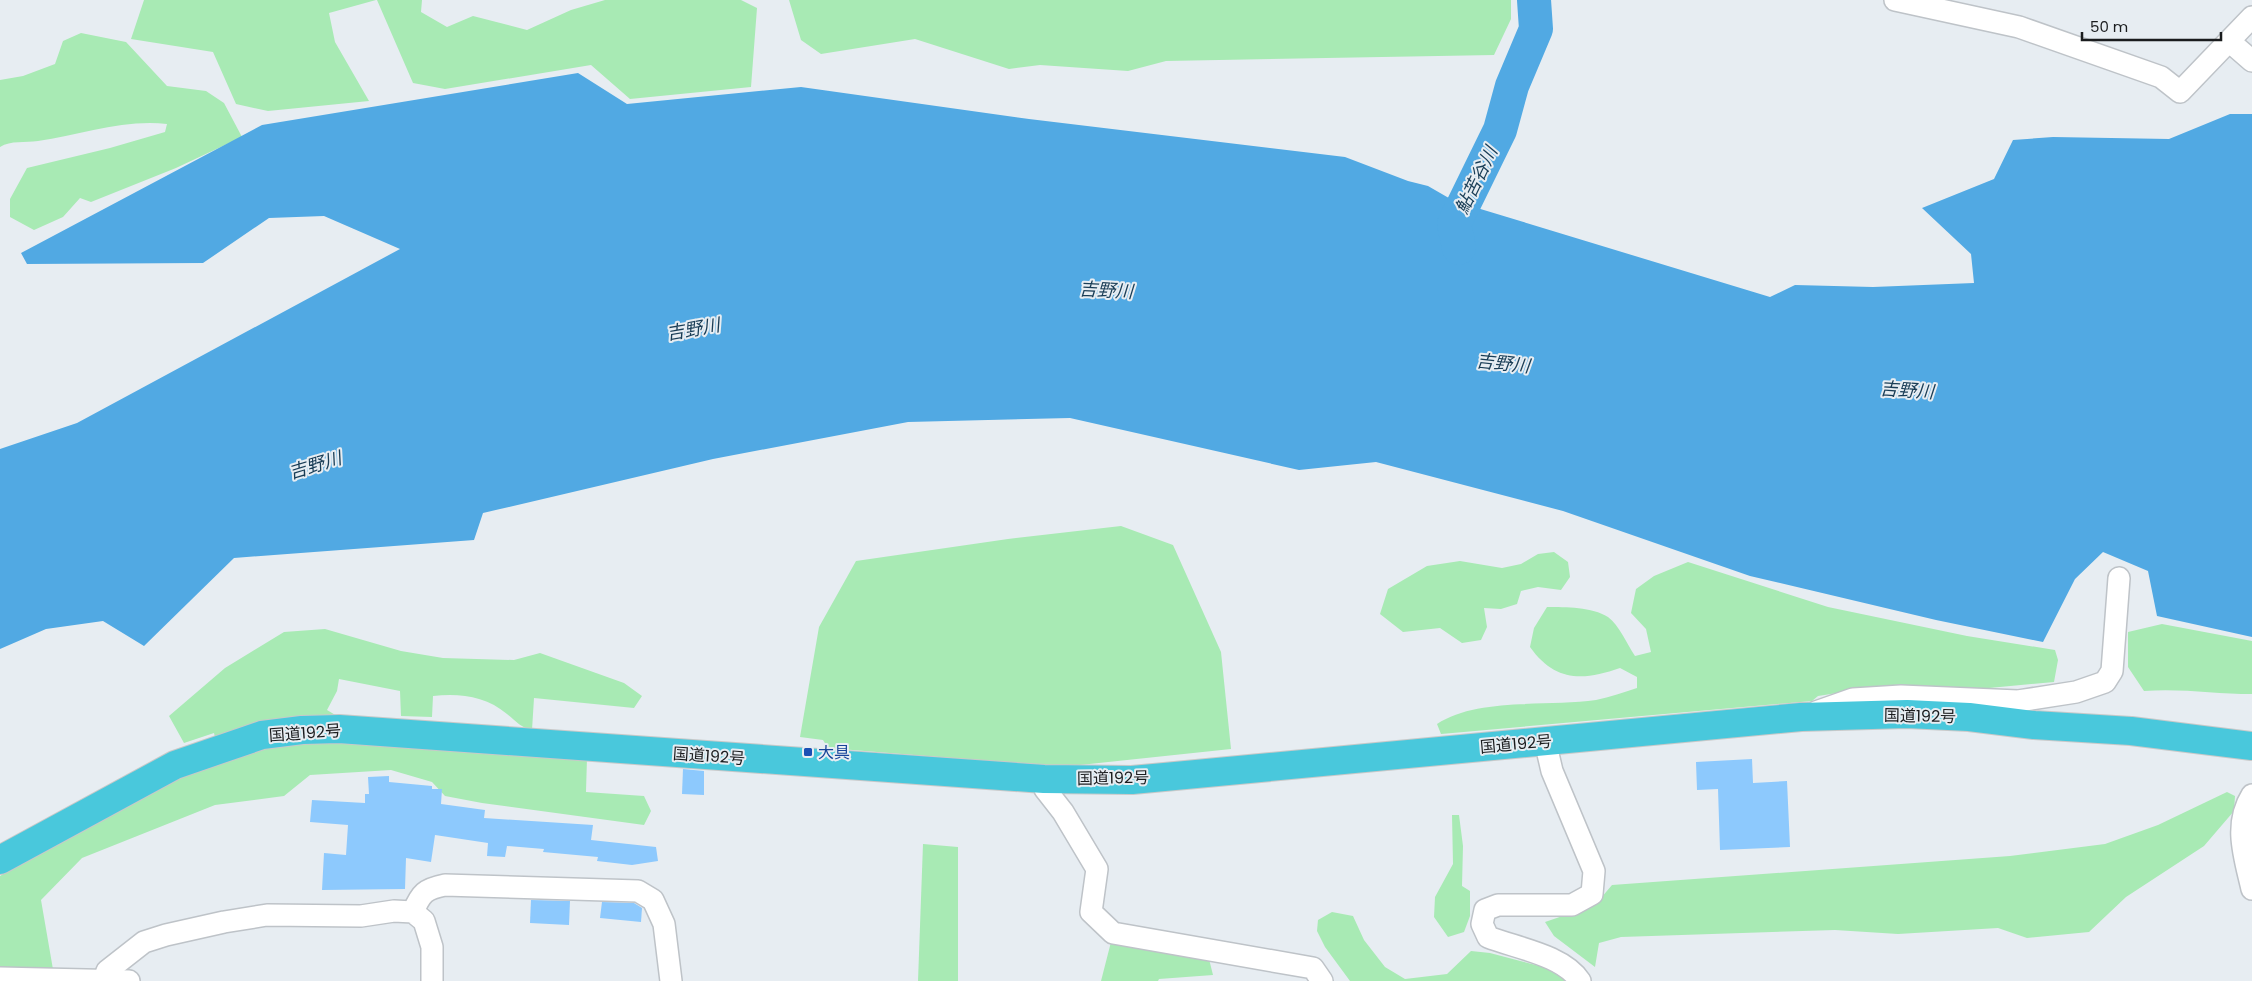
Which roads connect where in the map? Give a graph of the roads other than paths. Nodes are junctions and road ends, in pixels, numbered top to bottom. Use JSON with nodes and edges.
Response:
{"nodes":[{"id":1,"x":1895,"y":0,"type":"edge"},
{"id":2,"x":2252,"y":17,"type":"edge"},
{"id":3,"x":2229,"y":41,"type":"junction"},
{"id":4,"x":2252,"y":62,"type":"edge"},
{"id":5,"x":2119,"y":578,"type":"dead end"},
{"id":6,"x":1801,"y":717,"type":"junction"},
{"id":7,"x":1545,"y":741,"type":"junction"},
{"id":8,"x":2252,"y":746,"type":"edge"},
{"id":9,"x":1044,"y":779,"type":"junction"},
{"id":10,"x":2252,"y":795,"type":"edge"},
{"id":11,"x":0,"y":860,"type":"edge"},
{"id":12,"x":2252,"y":890,"type":"edge"},
{"id":13,"x":413,"y":912,"type":"junction"},
{"id":14,"x":0,"y":978,"type":"edge"},
{"id":15,"x":104,"y":980,"type":"junction"},
{"id":16,"x":129,"y":981,"type":"edge"},
{"id":17,"x":432,"y":981,"type":"edge"},
{"id":18,"x":670,"y":981,"type":"edge"},
{"id":19,"x":1322,"y":981,"type":"edge"},
{"id":20,"x":1580,"y":981,"type":"edge"}],
"edges":[{"from":1,"to":3,"type":"street"},
{"from":2,"to":3,"type":"street"},
{"from":3,"to":4,"type":"street"},
{"from":5,"to":6,"type":"street"},
{"from":6,"to":7,"type":"highway","name":"国道192号"},
{"from":6,"to":8,"type":"highway","name":"国道192号"},
{"from":7,"to":9,"type":"highway","name":"国道192号"},
{"from":7,"to":20,"type":"street"},
{"from":9,"to":11,"type":"highway","name":"国道192号"},
{"from":9,"to":19,"type":"street"},
{"from":10,"to":12,"type":"street"},
{"from":13,"to":15,"type":"street"},
{"from":13,"to":17,"type":"street"},
{"from":13,"to":18,"type":"street"},
{"from":14,"to":15,"type":"street"},
{"from":15,"to":16,"type":"street"}]}
